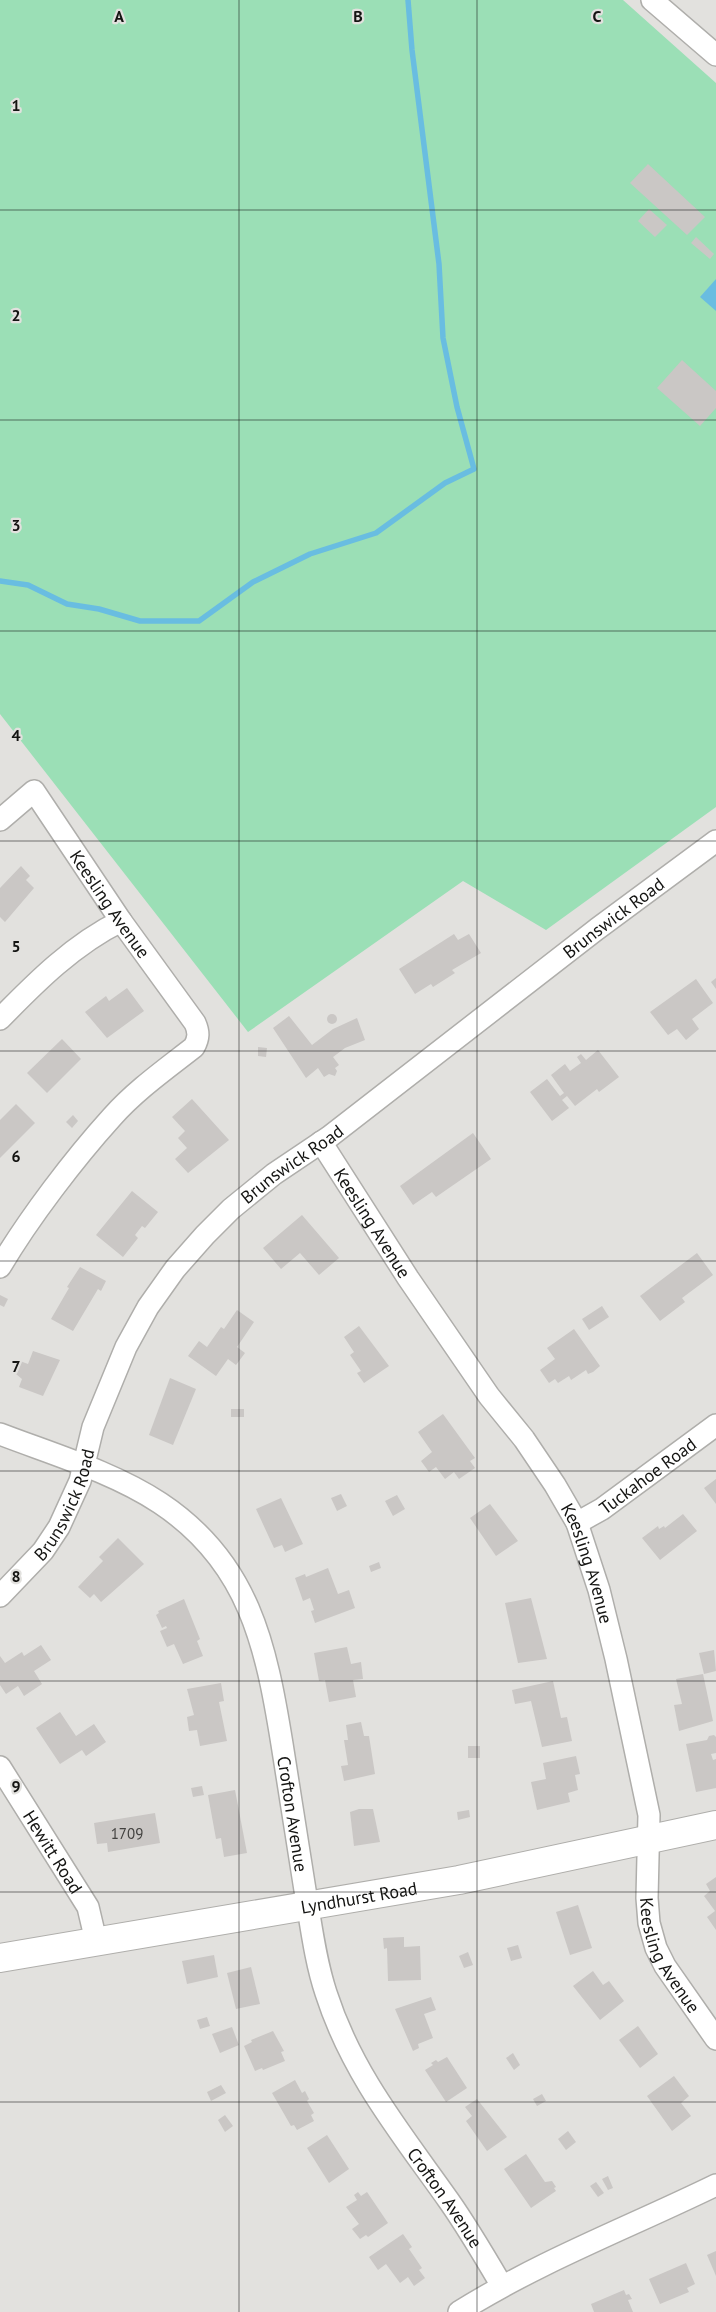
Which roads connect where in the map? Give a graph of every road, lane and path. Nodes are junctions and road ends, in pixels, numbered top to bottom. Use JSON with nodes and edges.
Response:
{"nodes":[{"id":1,"x":652,"y":0,"type":"edge"},
{"id":2,"x":716,"y":55,"type":"edge"},
{"id":3,"x":0,"y":820,"type":"edge"},
{"id":4,"x":716,"y":841,"type":"edge"},
{"id":5,"x":121,"y":921,"type":"junction"},
{"id":6,"x":0,"y":1019,"type":"edge"},
{"id":7,"x":321,"y":1142,"type":"junction"},
{"id":8,"x":0,"y":1268,"type":"edge"},
{"id":9,"x":716,"y":1425,"type":"edge"},
{"id":10,"x":0,"y":1434,"type":"edge"},
{"id":11,"x":83,"y":1467,"type":"junction"},
{"id":12,"x":577,"y":1523,"type":"junction"},
{"id":13,"x":0,"y":1596,"type":"edge"},
{"id":14,"x":0,"y":1767,"type":"edge"},
{"id":15,"x":716,"y":1825,"type":"edge"},
{"id":16,"x":647,"y":1840,"type":"junction"},
{"id":17,"x":308,"y":1906,"type":"junction"},
{"id":18,"x":96,"y":1941,"type":"junction"},
{"id":19,"x":0,"y":1958,"type":"edge"},
{"id":20,"x":716,"y":2038,"type":"edge"},
{"id":21,"x":716,"y":2185,"type":"edge"},
{"id":22,"x":502,"y":2286,"type":"junction"},
{"id":23,"x":458,"y":2312,"type":"edge"}],
"edges":[{"from":1,"to":2,"type":"street"},
{"from":3,"to":5,"type":"street","name":"Keesling Avenue"},
{"from":4,"to":7,"type":"street","name":"Brunswick Road"},
{"from":5,"to":6,"type":"street"},
{"from":5,"to":8,"type":"street","name":"Keesling Avenue"},
{"from":7,"to":11,"type":"street","name":"Brunswick Road"},
{"from":7,"to":12,"type":"street","name":"Keesling Avenue"},
{"from":9,"to":12,"type":"street","name":"Tuckahoe Road"},
{"from":10,"to":11,"type":"street","name":"Crofton Avenue"},
{"from":11,"to":13,"type":"street","name":"Brunswick Road"},
{"from":11,"to":17,"type":"street","name":"Crofton Avenue"},
{"from":12,"to":16,"type":"street","name":"Keesling Avenue"},
{"from":14,"to":18,"type":"street","name":"Hewitt Road"},
{"from":15,"to":16,"type":"main road","name":"Lyndhurst Road"},
{"from":16,"to":17,"type":"main road","name":"Lyndhurst Road"},
{"from":16,"to":20,"type":"street","name":"Keesling Avenue"},
{"from":17,"to":18,"type":"main road","name":"Lyndhurst Road"},
{"from":17,"to":22,"type":"street","name":"Crofton Avenue"},
{"from":18,"to":19,"type":"main road","name":"Lyndhurst Road"},
{"from":21,"to":22,"type":"street"},
{"from":22,"to":23,"type":"street"}]}
